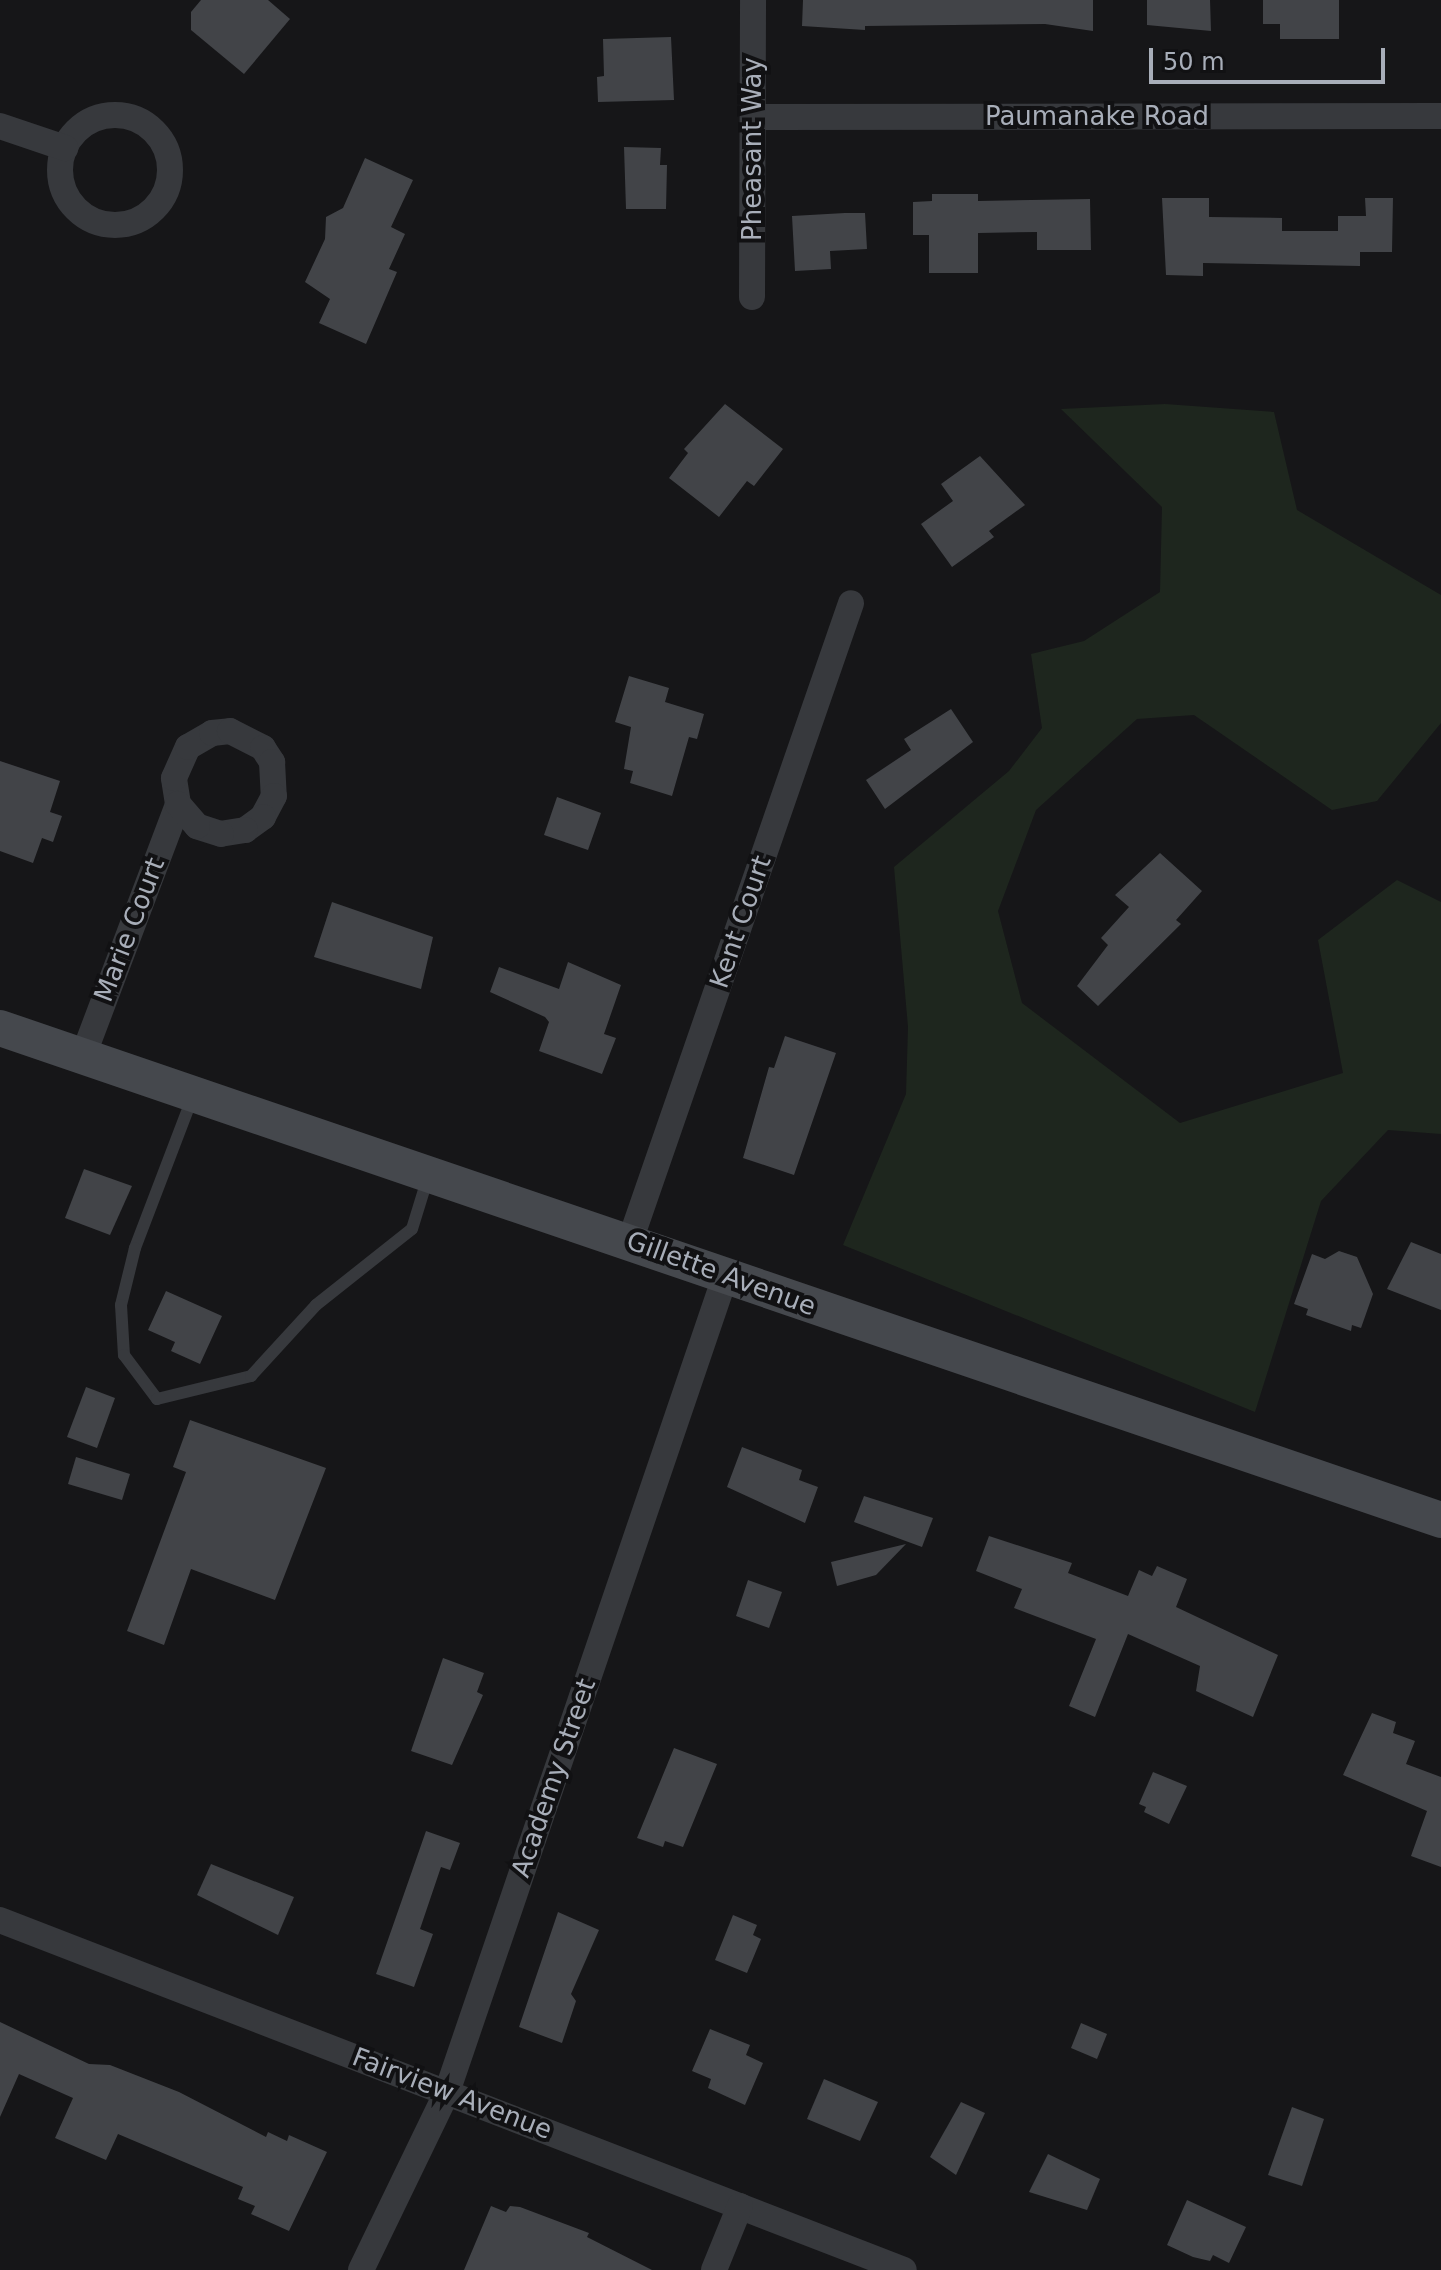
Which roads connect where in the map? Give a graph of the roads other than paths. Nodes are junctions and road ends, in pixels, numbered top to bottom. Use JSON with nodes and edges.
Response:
{"nodes":[{"id":1,"x":753,"y":0,"type":"edge"},
{"id":2,"x":1441,"y":116,"type":"edge"},
{"id":3,"x":754,"y":117,"type":"junction"},
{"id":4,"x":0,"y":126,"type":"edge"},
{"id":5,"x":65,"y":148,"type":"junction"},
{"id":6,"x":752,"y":297,"type":"dead end"},
{"id":7,"x":851,"y":603,"type":"dead end"},
{"id":8,"x":178,"y":804,"type":"dead end"},
{"id":9,"x":0,"y":1028,"type":"edge"},
{"id":10,"x":83,"y":1056,"type":"junction"},
{"id":11,"x":194,"y":1094,"type":"junction"},
{"id":12,"x":429,"y":1174,"type":"junction"},
{"id":13,"x":630,"y":1241,"type":"junction"},
{"id":14,"x":725,"y":1277,"type":"junction"},
{"id":15,"x":1441,"y":1520,"type":"edge"},
{"id":16,"x":0,"y":1920,"type":"edge"},
{"id":17,"x":447,"y":2092,"type":"junction"},
{"id":18,"x":740,"y":2206,"type":"junction"},
{"id":19,"x":361,"y":2270,"type":"edge"},
{"id":20,"x":714,"y":2270,"type":"edge"},
{"id":21,"x":904,"y":2270,"type":"edge"}],
"edges":[{"from":1,"to":3,"type":"street","name":"Pheasant Way"},
{"from":2,"to":3,"type":"street","name":"Paumanake Road"},
{"from":3,"to":6,"type":"street","name":"Pheasant Way"},
{"from":4,"to":5,"type":"street"},
{"from":5,"to":5,"type":"street"},
{"from":7,"to":13,"type":"street","name":"Kent Court"},
{"from":8,"to":10,"type":"street","name":"Marie Court"},
{"from":9,"to":10,"type":"street","name":"Gillette Avenue"},
{"from":10,"to":11,"type":"street","name":"Gillette Avenue"},
{"from":11,"to":12,"type":"street","name":"Gillette Avenue"},
{"from":11,"to":12,"type":"lane"},
{"from":12,"to":13,"type":"street","name":"Gillette Avenue"},
{"from":13,"to":14,"type":"street","name":"Gillette Avenue"},
{"from":14,"to":15,"type":"street","name":"Gillette Avenue"},
{"from":14,"to":17,"type":"street","name":"Academy Street"},
{"from":16,"to":17,"type":"street","name":"Fairview Avenue"},
{"from":17,"to":18,"type":"street","name":"Fairview Avenue"},
{"from":17,"to":19,"type":"street","name":"Academy Street"},
{"from":18,"to":20,"type":"street"},
{"from":18,"to":21,"type":"street","name":"Fairview Avenue"}]}
